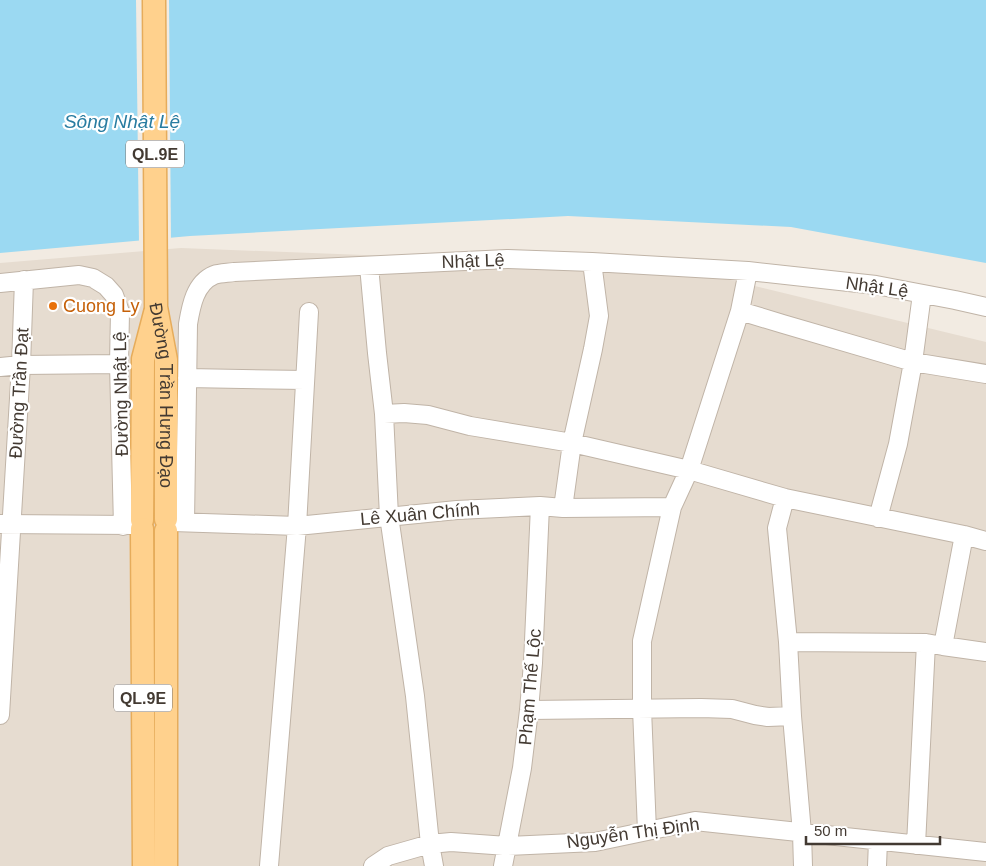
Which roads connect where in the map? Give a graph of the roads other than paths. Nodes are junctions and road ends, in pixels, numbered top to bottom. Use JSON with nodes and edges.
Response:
{"nodes":[{"id":1,"x":154,"y":0,"type":"edge"},
{"id":2,"x":592,"y":262,"type":"junction"},
{"id":3,"x":369,"y":266,"type":"junction"},
{"id":4,"x":748,"y":271,"type":"junction"},
{"id":5,"x":24,"y":280,"type":"junction"},
{"id":6,"x":0,"y":282,"type":"edge"},
{"id":7,"x":922,"y":294,"type":"junction"},
{"id":8,"x":156,"y":307,"type":"junction"},
{"id":9,"x":986,"y":307,"type":"edge"},
{"id":10,"x":740,"y":311,"type":"junction"},
{"id":11,"x":309,"y":312,"type":"dead end"},
{"id":12,"x":914,"y":362,"type":"junction"},
{"id":13,"x":120,"y":364,"type":"junction"},
{"id":14,"x":21,"y":365,"type":"junction"},
{"id":15,"x":0,"y":368,"type":"edge"},
{"id":16,"x":986,"y":374,"type":"edge"},
{"id":17,"x":187,"y":378,"type":"junction"},
{"id":18,"x":305,"y":380,"type":"junction"},
{"id":19,"x":384,"y":414,"type":"junction"},
{"id":20,"x":572,"y":443,"type":"junction"},
{"id":21,"x":688,"y":470,"type":"junction"},
{"id":22,"x":785,"y":498,"type":"junction"},
{"id":23,"x":540,"y":506,"type":"junction"},
{"id":24,"x":672,"y":507,"type":"junction"},
{"id":25,"x":563,"y":508,"type":"junction"},
{"id":26,"x":389,"y":516,"type":"junction"},
{"id":27,"x":878,"y":518,"type":"junction"},
{"id":28,"x":6,"y":524,"type":"edge"},
{"id":29,"x":171,"y":524,"type":"junction"},
{"id":30,"x":137,"y":525,"type":"junction"},
{"id":31,"x":297,"y":526,"type":"junction"},
{"id":32,"x":964,"y":535,"type":"junction"},
{"id":33,"x":986,"y":541,"type":"edge"},
{"id":34,"x":788,"y":642,"type":"junction"},
{"id":35,"x":926,"y":643,"type":"junction"},
{"id":36,"x":943,"y":646,"type":"junction"},
{"id":37,"x":986,"y":652,"type":"edge"},
{"id":38,"x":642,"y":709,"type":"junction"},
{"id":39,"x":529,"y":710,"type":"junction"},
{"id":40,"x":0,"y":715,"type":"edge"},
{"id":41,"x":792,"y":716,"type":"junction"},
{"id":42,"x":647,"y":831,"type":"junction"},
{"id":43,"x":802,"y":833,"type":"junction"},
{"id":44,"x":878,"y":841,"type":"junction"},
{"id":45,"x":430,"y":844,"type":"junction"},
{"id":46,"x":916,"y":845,"type":"junction"},
{"id":47,"x":507,"y":846,"type":"junction"},
{"id":48,"x":986,"y":852,"type":"edge"},
{"id":49,"x":144,"y":866,"type":"edge"},
{"id":50,"x":166,"y":866,"type":"edge"},
{"id":51,"x":269,"y":866,"type":"edge"},
{"id":52,"x":373,"y":866,"type":"edge"},
{"id":53,"x":434,"y":866,"type":"edge"},
{"id":54,"x":503,"y":866,"type":"edge"},
{"id":55,"x":803,"y":866,"type":"edge"},
{"id":56,"x":877,"y":866,"type":"edge"}],
"edges":[{"from":1,"to":8,"type":"main road","number":"QL.9E"},
{"from":2,"to":3,"type":"street","name":"Nhật Lệ"},
{"from":2,"to":4,"type":"street","name":"Nhật Lệ"},
{"from":2,"to":20,"type":"street"},
{"from":3,"to":17,"type":"street","name":"Nhật Lệ"},
{"from":3,"to":19,"type":"street"},
{"from":4,"to":7,"type":"street","name":"Nhật Lệ"},
{"from":4,"to":10,"type":"street"},
{"from":5,"to":6,"type":"street","name":"Đường Nhật Lệ"},
{"from":5,"to":13,"type":"street","name":"Đường Nhật Lệ"},
{"from":5,"to":14,"type":"street","name":"Đường Trần Đạt"},
{"from":7,"to":9,"type":"street","name":"Nhật Lệ"},
{"from":7,"to":12,"type":"street"},
{"from":8,"to":29,"type":"main road","name":"Đường Trần Hưng Đạo","number":"QL.9E"},
{"from":8,"to":30,"type":"main road","name":"Đường Trần Hưng Đạo","number":"QL.9E"},
{"from":10,"to":12,"type":"street"},
{"from":10,"to":21,"type":"street"},
{"from":11,"to":18,"type":"street"},
{"from":12,"to":16,"type":"street"},
{"from":12,"to":27,"type":"street"},
{"from":13,"to":14,"type":"street"},
{"from":13,"to":30,"type":"street","name":"Đường Nhật Lệ"},
{"from":14,"to":15,"type":"street"},
{"from":14,"to":28,"type":"street","name":"Đường Trần Đạt"},
{"from":17,"to":18,"type":"street"},
{"from":17,"to":29,"type":"street","name":"Nhật Lệ"},
{"from":18,"to":31,"type":"street"},
{"from":19,"to":20,"type":"street"},
{"from":19,"to":26,"type":"street"},
{"from":20,"to":21,"type":"street"},
{"from":20,"to":25,"type":"street"},
{"from":21,"to":22,"type":"street"},
{"from":21,"to":24,"type":"street"},
{"from":22,"to":27,"type":"street"},
{"from":22,"to":34,"type":"street"},
{"from":23,"to":25,"type":"street","name":"Lê Xuân Chính"},
{"from":23,"to":26,"type":"street","name":"Lê Xuân Chính"},
{"from":23,"to":39,"type":"street","name":"Phạm Thế Lộc"},
{"from":24,"to":25,"type":"street","name":"Lê Xuân Chính"},
{"from":24,"to":38,"type":"street"},
{"from":26,"to":31,"type":"street","name":"Lê Xuân Chính"},
{"from":26,"to":45,"type":"street"},
{"from":27,"to":32,"type":"street"},
{"from":28,"to":30,"type":"street"},
{"from":28,"to":40,"type":"street","name":"Đường Trần Đạt"},
{"from":29,"to":30,"type":"main road"},
{"from":29,"to":31,"type":"street","name":"Lê Xuân Chính"},
{"from":29,"to":50,"type":"main road","name":"Đường Trần Hưng Đạo","number":"QL.9E"},
{"from":30,"to":49,"type":"main road","name":"Đường Trần Hưng Đạo","number":"QL.9E"},
{"from":31,"to":51,"type":"street"},
{"from":32,"to":33,"type":"street"},
{"from":32,"to":36,"type":"street"},
{"from":34,"to":35,"type":"street"},
{"from":34,"to":41,"type":"street"},
{"from":35,"to":36,"type":"street"},
{"from":35,"to":46,"type":"street"},
{"from":36,"to":37,"type":"street"},
{"from":38,"to":39,"type":"street"},
{"from":38,"to":41,"type":"street"},
{"from":38,"to":42,"type":"street"},
{"from":39,"to":47,"type":"street","name":"Phạm Thế Lộc"},
{"from":41,"to":43,"type":"street"},
{"from":42,"to":43,"type":"street","name":"Nguyễn Thị Định"},
{"from":42,"to":47,"type":"street","name":"Nguyễn Thị Định"},
{"from":43,"to":44,"type":"street","name":"Nguyễn Thị Định"},
{"from":43,"to":55,"type":"street"},
{"from":44,"to":46,"type":"street","name":"Nguyễn Thị Định"},
{"from":44,"to":56,"type":"street"},
{"from":45,"to":47,"type":"street","name":"Nguyễn Thị Định"},
{"from":45,"to":52,"type":"street","name":"Nguyễn Thị Định"},
{"from":45,"to":53,"type":"street"},
{"from":46,"to":48,"type":"street","name":"Nguyễn Thị Định"},
{"from":47,"to":54,"type":"street","name":"Phạm Thế Lộc"}]}
